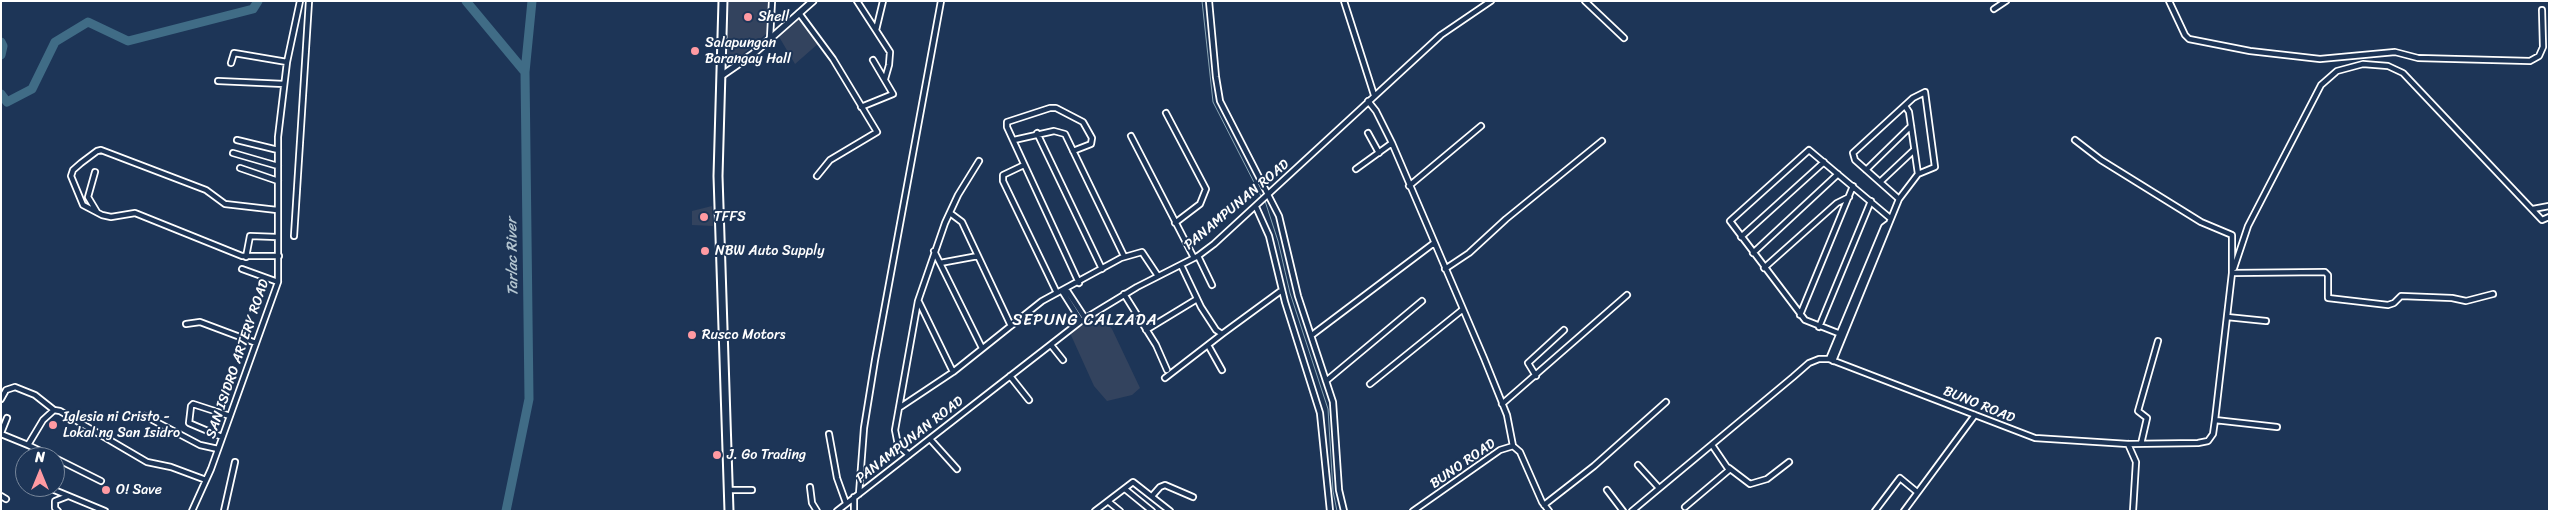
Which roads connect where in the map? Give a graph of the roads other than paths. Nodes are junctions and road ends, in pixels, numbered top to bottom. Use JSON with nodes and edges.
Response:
{"nodes":[{"id":1,"x":300,"y":1,"type":"edge"},
{"id":2,"x":309,"y":1,"type":"edge"},
{"id":3,"x":723,"y":1,"type":"edge"},
{"id":4,"x":772,"y":1,"type":"edge"},
{"id":5,"x":813,"y":1,"type":"edge"},
{"id":6,"x":857,"y":1,"type":"edge"},
{"id":7,"x":883,"y":1,"type":"edge"},
{"id":8,"x":941,"y":1,"type":"edge"},
{"id":9,"x":1209,"y":1,"type":"edge"},
{"id":10,"x":1344,"y":1,"type":"edge"},
{"id":11,"x":1491,"y":1,"type":"edge"},
{"id":12,"x":1585,"y":1,"type":"edge"},
{"id":13,"x":2006,"y":1,"type":"edge"},
{"id":14,"x":2170,"y":1,"type":"edge"},
{"id":15,"x":1994,"y":8,"type":"dead end"},
{"id":16,"x":2542,"y":10,"type":"dead end"},
{"id":17,"x":799,"y":13,"type":"junction"},
{"id":18,"x":876,"y":30,"type":"junction"},
{"id":19,"x":770,"y":38,"type":"junction"},
{"id":20,"x":1624,"y":38,"type":"dead end"},
{"id":21,"x":873,"y":60,"type":"dead end"},
{"id":22,"x":286,"y":62,"type":"junction"},
{"id":23,"x":231,"y":63,"type":"dead end"},
{"id":24,"x":721,"y":76,"type":"junction"},
{"id":25,"x":885,"y":78,"type":"junction"},
{"id":26,"x":218,"y":80,"type":"dead end"},
{"id":27,"x":284,"y":84,"type":"junction"},
{"id":28,"x":1374,"y":95,"type":"junction"},
{"id":29,"x":1368,"y":101,"type":"junction"},
{"id":30,"x":1905,"y":106,"type":"junction"},
{"id":31,"x":861,"y":107,"type":"junction"},
{"id":32,"x":1166,"y":113,"type":"dead end"},
{"id":33,"x":1481,"y":126,"type":"dead end"},
{"id":34,"x":1911,"y":126,"type":"junction"},
{"id":35,"x":1037,"y":133,"type":"junction"},
{"id":36,"x":1368,"y":133,"type":"dead end"},
{"id":37,"x":1131,"y":136,"type":"dead end"},
{"id":38,"x":237,"y":140,"type":"dead end"},
{"id":39,"x":1014,"y":140,"type":"junction"},
{"id":40,"x":2075,"y":140,"type":"dead end"},
{"id":41,"x":1602,"y":141,"type":"dead end"},
{"id":42,"x":1392,"y":143,"type":"junction"},
{"id":43,"x":278,"y":150,"type":"junction"},
{"id":44,"x":1073,"y":151,"type":"junction"},
{"id":45,"x":1913,"y":151,"type":"junction"},
{"id":46,"x":233,"y":153,"type":"dead end"},
{"id":47,"x":1379,"y":153,"type":"junction"},
{"id":48,"x":979,"y":161,"type":"dead end"},
{"id":49,"x":1824,"y":162,"type":"junction"},
{"id":50,"x":1024,"y":165,"type":"junction"},
{"id":51,"x":278,"y":166,"type":"junction"},
{"id":52,"x":240,"y":168,"type":"dead end"},
{"id":53,"x":1356,"y":169,"type":"dead end"},
{"id":54,"x":1866,"y":170,"type":"junction"},
{"id":55,"x":95,"y":172,"type":"dead end"},
{"id":56,"x":1838,"y":174,"type":"junction"},
{"id":57,"x":1918,"y":174,"type":"junction"},
{"id":58,"x":817,"y":176,"type":"dead end"},
{"id":59,"x":278,"y":181,"type":"junction"},
{"id":60,"x":1880,"y":182,"type":"junction"},
{"id":61,"x":1409,"y":186,"type":"junction"},
{"id":62,"x":1853,"y":186,"type":"junction"},
{"id":63,"x":1849,"y":197,"type":"junction"},
{"id":64,"x":1265,"y":199,"type":"junction"},
{"id":65,"x":1899,"y":199,"type":"junction"},
{"id":66,"x":1871,"y":201,"type":"junction"},
{"id":67,"x":2549,"y":206,"type":"edge"},
{"id":68,"x":1256,"y":207,"type":"junction"},
{"id":69,"x":277,"y":210,"type":"junction"},
{"id":70,"x":2534,"y":210,"type":"junction"},
{"id":71,"x":98,"y":213,"type":"junction"},
{"id":72,"x":950,"y":213,"type":"junction"},
{"id":73,"x":2549,"y":217,"type":"edge"},
{"id":74,"x":1890,"y":218,"type":"junction"},
{"id":75,"x":1175,"y":223,"type":"junction"},
{"id":76,"x":294,"y":236,"type":"dead end"},
{"id":77,"x":277,"y":237,"type":"junction"},
{"id":78,"x":1741,"y":237,"type":"junction"},
{"id":79,"x":1434,"y":243,"type":"junction"},
{"id":80,"x":934,"y":252,"type":"junction"},
{"id":81,"x":1753,"y":253,"type":"junction"},
{"id":82,"x":279,"y":256,"type":"junction"},
{"id":83,"x":978,"y":256,"type":"junction"},
{"id":84,"x":1124,"y":256,"type":"junction"},
{"id":85,"x":246,"y":257,"type":"junction"},
{"id":86,"x":1196,"y":257,"type":"junction"},
{"id":87,"x":940,"y":263,"type":"junction"},
{"id":88,"x":1181,"y":265,"type":"junction"},
{"id":89,"x":1764,"y":268,"type":"junction"},
{"id":90,"x":1102,"y":269,"type":"junction"},
{"id":91,"x":1445,"y":269,"type":"junction"},
{"id":92,"x":242,"y":270,"type":"dead end"},
{"id":93,"x":2232,"y":273,"type":"junction"},
{"id":94,"x":1158,"y":276,"type":"junction"},
{"id":95,"x":278,"y":282,"type":"junction"},
{"id":96,"x":1079,"y":283,"type":"junction"},
{"id":97,"x":1212,"y":285,"type":"dead end"},
{"id":98,"x":1282,"y":290,"type":"junction"},
{"id":99,"x":1062,"y":291,"type":"junction"},
{"id":100,"x":1124,"y":294,"type":"junction"},
{"id":101,"x":2493,"y":294,"type":"dead end"},
{"id":102,"x":1628,"y":295,"type":"dead end"},
{"id":103,"x":1198,"y":299,"type":"junction"},
{"id":104,"x":918,"y":301,"type":"junction"},
{"id":105,"x":1422,"y":301,"type":"dead end"},
{"id":106,"x":1462,"y":310,"type":"junction"},
{"id":107,"x":1800,"y":315,"type":"junction"},
{"id":108,"x":2227,"y":317,"type":"junction"},
{"id":109,"x":1083,"y":320,"type":"junction"},
{"id":110,"x":2266,"y":321,"type":"dead end"},
{"id":111,"x":186,"y":324,"type":"dead end"},
{"id":112,"x":1011,"y":326,"type":"junction"},
{"id":113,"x":1819,"y":326,"type":"junction"},
{"id":114,"x":1146,"y":330,"type":"junction"},
{"id":115,"x":1564,"y":330,"type":"dead end"},
{"id":116,"x":1222,"y":334,"type":"junction"},
{"id":117,"x":1841,"y":335,"type":"junction"},
{"id":118,"x":1312,"y":336,"type":"junction"},
{"id":119,"x":2158,"y":342,"type":"dead end"},
{"id":120,"x":256,"y":343,"type":"junction"},
{"id":121,"x":1051,"y":344,"type":"junction"},
{"id":122,"x":1208,"y":345,"type":"junction"},
{"id":123,"x":982,"y":348,"type":"junction"},
{"id":124,"x":1063,"y":360,"type":"dead end"},
{"id":125,"x":1831,"y":360,"type":"junction"},
{"id":126,"x":1166,"y":370,"type":"dead end"},
{"id":127,"x":1222,"y":370,"type":"dead end"},
{"id":128,"x":953,"y":372,"type":"junction"},
{"id":129,"x":1010,"y":376,"type":"junction"},
{"id":130,"x":1536,"y":376,"type":"junction"},
{"id":131,"x":1165,"y":378,"type":"dead end"},
{"id":132,"x":1326,"y":381,"type":"junction"},
{"id":133,"x":1370,"y":384,"type":"dead end"},
{"id":134,"x":1,"y":399,"type":"edge"},
{"id":135,"x":1029,"y":400,"type":"dead end"},
{"id":136,"x":1666,"y":402,"type":"dead end"},
{"id":137,"x":1502,"y":404,"type":"junction"},
{"id":138,"x":899,"y":408,"type":"junction"},
{"id":139,"x":54,"y":410,"type":"junction"},
{"id":140,"x":145,"y":416,"type":"dead end"},
{"id":141,"x":230,"y":416,"type":"junction"},
{"id":142,"x":1975,"y":416,"type":"junction"},
{"id":143,"x":7,"y":418,"type":"dead end"},
{"id":144,"x":2215,"y":420,"type":"junction"},
{"id":145,"x":2277,"y":428,"type":"dead end"},
{"id":146,"x":1,"y":434,"type":"edge"},
{"id":147,"x":829,"y":434,"type":"dead end"},
{"id":148,"x":222,"y":437,"type":"junction"},
{"id":149,"x":930,"y":439,"type":"junction"},
{"id":150,"x":2128,"y":444,"type":"junction"},
{"id":151,"x":2141,"y":444,"type":"junction"},
{"id":152,"x":28,"y":445,"type":"junction"},
{"id":153,"x":1712,"y":445,"type":"junction"},
{"id":154,"x":1513,"y":446,"type":"junction"},
{"id":155,"x":32,"y":447,"type":"edge"},
{"id":156,"x":218,"y":449,"type":"junction"},
{"id":157,"x":909,"y":455,"type":"junction"},
{"id":158,"x":235,"y":462,"type":"dead end"},
{"id":159,"x":1789,"y":462,"type":"dead end"},
{"id":160,"x":65,"y":463,"type":"edge"},
{"id":161,"x":1638,"y":465,"type":"dead end"},
{"id":162,"x":1729,"y":468,"type":"junction"},
{"id":163,"x":957,"y":469,"type":"dead end"},
{"id":164,"x":206,"y":480,"type":"junction"},
{"id":165,"x":101,"y":481,"type":"dead end"},
{"id":166,"x":810,"y":487,"type":"dead end"},
{"id":167,"x":1659,"y":488,"type":"junction"},
{"id":168,"x":1125,"y":489,"type":"junction"},
{"id":169,"x":729,"y":490,"type":"junction"},
{"id":170,"x":752,"y":490,"type":"dead end"},
{"id":171,"x":1606,"y":490,"type":"dead end"},
{"id":172,"x":1917,"y":492,"type":"junction"},
{"id":173,"x":65,"y":494,"type":"edge"},
{"id":174,"x":69,"y":495,"type":"junction"},
{"id":175,"x":857,"y":495,"type":"junction"},
{"id":176,"x":1152,"y":496,"type":"junction"},
{"id":177,"x":1193,"y":497,"type":"dead end"},
{"id":178,"x":1109,"y":502,"type":"junction"},
{"id":179,"x":846,"y":503,"type":"junction"},
{"id":180,"x":1544,"y":505,"type":"junction"},
{"id":181,"x":1685,"y":507,"type":"dead end"},
{"id":182,"x":58,"y":511,"type":"edge"},
{"id":183,"x":104,"y":511,"type":"edge"},
{"id":184,"x":192,"y":511,"type":"edge"},
{"id":185,"x":224,"y":511,"type":"edge"},
{"id":186,"x":729,"y":511,"type":"edge"},
{"id":187,"x":817,"y":511,"type":"edge"},
{"id":188,"x":837,"y":511,"type":"edge"},
{"id":189,"x":854,"y":511,"type":"edge"},
{"id":190,"x":1095,"y":511,"type":"edge"},
{"id":191,"x":1120,"y":511,"type":"edge"},
{"id":192,"x":1152,"y":511,"type":"edge"},
{"id":193,"x":1170,"y":511,"type":"edge"},
{"id":194,"x":1330,"y":511,"type":"edge"},
{"id":195,"x":1344,"y":511,"type":"edge"},
{"id":196,"x":1413,"y":511,"type":"edge"},
{"id":197,"x":1549,"y":511,"type":"edge"},
{"id":198,"x":1623,"y":511,"type":"edge"},
{"id":199,"x":1632,"y":511,"type":"edge"},
{"id":200,"x":1875,"y":511,"type":"edge"},
{"id":201,"x":1904,"y":511,"type":"edge"},
{"id":202,"x":2133,"y":511,"type":"edge"}],
"edges":[{"from":1,"to":22,"type":"street","name":"SAN ISIDRO ARTERY ROAD"},
{"from":2,"to":76,"type":"street"},
{"from":3,"to":24,"type":"highway"},
{"from":4,"to":19,"type":"street"},
{"from":5,"to":17,"type":"main road"},
{"from":6,"to":18,"type":"street"},
{"from":7,"to":18,"type":"street"},
{"from":8,"to":175,"type":"street"},
{"from":9,"to":64,"type":"street"},
{"from":10,"to":28,"type":"street"},
{"from":11,"to":28,"type":"street","name":"PANAMPUNAN ROAD"},
{"from":12,"to":20,"type":"street"},
{"from":13,"to":15,"type":"street"},
{"from":14,"to":16,"type":"street"},
{"from":17,"to":19,"type":"main road"},
{"from":17,"to":31,"type":"street"},
{"from":18,"to":25,"type":"street"},
{"from":19,"to":24,"type":"main road"},
{"from":21,"to":25,"type":"street"},
{"from":22,"to":23,"type":"street"},
{"from":22,"to":27,"type":"street","name":"SAN ISIDRO ARTERY ROAD"},
{"from":24,"to":169,"type":"highway"},
{"from":25,"to":31,"type":"street"},
{"from":26,"to":27,"type":"street"},
{"from":27,"to":43,"type":"street","name":"SAN ISIDRO ARTERY ROAD"},
{"from":28,"to":29,"type":"street","name":"PANAMPUNAN ROAD"},
{"from":29,"to":42,"type":"street"},
{"from":29,"to":64,"type":"street","name":"PANAMPUNAN ROAD"},
{"from":30,"to":34,"type":"street"},
{"from":30,"to":54,"type":"street"},
{"from":30,"to":57,"type":"street"},
{"from":31,"to":58,"type":"street"},
{"from":32,"to":75,"type":"street"},
{"from":33,"to":61,"type":"street"},
{"from":34,"to":45,"type":"street"},
{"from":34,"to":54,"type":"street"},
{"from":35,"to":39,"type":"street"},
{"from":35,"to":44,"type":"street"},
{"from":35,"to":90,"type":"street"},
{"from":36,"to":47,"type":"street"},
{"from":37,"to":75,"type":"street"},
{"from":38,"to":43,"type":"street"},
{"from":39,"to":44,"type":"street"},
{"from":39,"to":50,"type":"street"},
{"from":40,"to":93,"type":"street"},
{"from":41,"to":91,"type":"street"},
{"from":42,"to":47,"type":"street"},
{"from":42,"to":61,"type":"street"},
{"from":43,"to":51,"type":"street","name":"SAN ISIDRO ARTERY ROAD"},
{"from":44,"to":84,"type":"street"},
{"from":45,"to":57,"type":"street"},
{"from":45,"to":60,"type":"street"},
{"from":46,"to":51,"type":"street"},
{"from":47,"to":53,"type":"street"},
{"from":48,"to":72,"type":"street"},
{"from":49,"to":56,"type":"street"},
{"from":49,"to":78,"type":"street"},
{"from":49,"to":78,"type":"street"},
{"from":50,"to":96,"type":"street"},
{"from":50,"to":99,"type":"street"},
{"from":51,"to":59,"type":"street","name":"SAN ISIDRO ARTERY ROAD"},
{"from":52,"to":59,"type":"street"},
{"from":54,"to":60,"type":"street"},
{"from":55,"to":71,"type":"street"},
{"from":56,"to":62,"type":"street"},
{"from":56,"to":81,"type":"street"},
{"from":57,"to":65,"type":"street"},
{"from":59,"to":69,"type":"street","name":"SAN ISIDRO ARTERY ROAD"},
{"from":60,"to":65,"type":"street"},
{"from":61,"to":79,"type":"street"},
{"from":62,"to":63,"type":"street"},
{"from":62,"to":66,"type":"street"},
{"from":63,"to":89,"type":"street"},
{"from":63,"to":107,"type":"street"},
{"from":64,"to":68,"type":"street","name":"PANAMPUNAN ROAD"},
{"from":64,"to":118,"type":"street"},
{"from":65,"to":74,"type":"street"},
{"from":66,"to":74,"type":"street"},
{"from":66,"to":113,"type":"street"},
{"from":67,"to":70,"type":"street"},
{"from":68,"to":86,"type":"street","name":"PANAMPUNAN ROAD"},
{"from":68,"to":98,"type":"street"},
{"from":69,"to":71,"type":"street"},
{"from":69,"to":77,"type":"street","name":"SAN ISIDRO ARTERY ROAD"},
{"from":70,"to":73,"type":"street"},
{"from":70,"to":93,"type":"street"},
{"from":71,"to":85,"type":"street"},
{"from":72,"to":80,"type":"street"},
{"from":72,"to":83,"type":"street"},
{"from":74,"to":117,"type":"street"},
{"from":75,"to":86,"type":"street"},
{"from":77,"to":82,"type":"street","name":"SAN ISIDRO ARTERY ROAD"},
{"from":77,"to":85,"type":"street"},
{"from":78,"to":81,"type":"street"},
{"from":79,"to":91,"type":"street"},
{"from":79,"to":118,"type":"street"},
{"from":80,"to":87,"type":"street"},
{"from":80,"to":104,"type":"street"},
{"from":81,"to":89,"type":"street"},
{"from":82,"to":85,"type":"street"},
{"from":82,"to":95,"type":"street","name":"SAN ISIDRO ARTERY ROAD"},
{"from":83,"to":87,"type":"street"},
{"from":83,"to":112,"type":"street"},
{"from":84,"to":90,"type":"street"},
{"from":84,"to":94,"type":"street"},
{"from":86,"to":88,"type":"street","name":"PANAMPUNAN ROAD"},
{"from":86,"to":97,"type":"street"},
{"from":87,"to":123,"type":"street"},
{"from":88,"to":94,"type":"street","name":"PANAMPUNAN ROAD"},
{"from":88,"to":103,"type":"street"},
{"from":89,"to":107,"type":"street"},
{"from":90,"to":96,"type":"street"},
{"from":91,"to":106,"type":"street"},
{"from":92,"to":95,"type":"street"},
{"from":93,"to":101,"type":"street"},
{"from":93,"to":108,"type":"street","name":"BUNO ROAD"},
{"from":94,"to":100,"type":"street","name":"PANAMPUNAN ROAD"},
{"from":95,"to":120,"type":"street","name":"SAN ISIDRO ARTERY ROAD"},
{"from":96,"to":99,"type":"street"},
{"from":98,"to":116,"type":"street"},
{"from":98,"to":194,"type":"street"},
{"from":99,"to":109,"type":"street"},
{"from":99,"to":112,"type":"street"},
{"from":100,"to":109,"type":"street","name":"PANAMPUNAN ROAD"},
{"from":100,"to":114,"type":"street"},
{"from":102,"to":130,"type":"street"},
{"from":103,"to":114,"type":"street"},
{"from":103,"to":116,"type":"street"},
{"from":104,"to":128,"type":"street"},
{"from":104,"to":138,"type":"street"},
{"from":105,"to":132,"type":"street"},
{"from":106,"to":133,"type":"street"},
{"from":106,"to":137,"type":"street"},
{"from":107,"to":113,"type":"street"},
{"from":108,"to":110,"type":"street"},
{"from":108,"to":144,"type":"street","name":"BUNO ROAD"},
{"from":109,"to":121,"type":"street","name":"PANAMPUNAN ROAD"},
{"from":111,"to":120,"type":"street"},
{"from":112,"to":123,"type":"street"},
{"from":113,"to":117,"type":"street"},
{"from":114,"to":126,"type":"street"},
{"from":115,"to":130,"type":"street"},
{"from":116,"to":122,"type":"street"},
{"from":117,"to":125,"type":"street"},
{"from":118,"to":132,"type":"street"},
{"from":119,"to":151,"type":"street"},
{"from":120,"to":141,"type":"street","name":"SAN ISIDRO ARTERY ROAD"},
{"from":121,"to":124,"type":"street"},
{"from":121,"to":129,"type":"street","name":"PANAMPUNAN ROAD"},
{"from":122,"to":127,"type":"street"},
{"from":122,"to":131,"type":"street"},
{"from":123,"to":128,"type":"street"},
{"from":125,"to":142,"type":"street","name":"BUNO ROAD"},
{"from":125,"to":153,"type":"street"},
{"from":128,"to":138,"type":"street"},
{"from":129,"to":135,"type":"street"},
{"from":129,"to":149,"type":"street","name":"PANAMPUNAN ROAD"},
{"from":130,"to":137,"type":"street"},
{"from":132,"to":195,"type":"street"},
{"from":134,"to":139,"type":"street"},
{"from":136,"to":180,"type":"street"},
{"from":137,"to":154,"type":"street"},
{"from":138,"to":157,"type":"street"},
{"from":139,"to":152,"type":"street"},
{"from":139,"to":164,"type":"street"},
{"from":140,"to":156,"type":"street"},
{"from":141,"to":148,"type":"street","name":"SAN ISIDRO ARTERY ROAD"},
{"from":141,"to":148,"type":"street"},
{"from":142,"to":150,"type":"street","name":"BUNO ROAD"},
{"from":142,"to":172,"type":"street"},
{"from":143,"to":146,"type":"street"},
{"from":144,"to":145,"type":"street"},
{"from":144,"to":151,"type":"street","name":"BUNO ROAD"},
{"from":146,"to":152,"type":"street"},
{"from":147,"to":179,"type":"street"},
{"from":148,"to":156,"type":"street","name":"SAN ISIDRO ARTERY ROAD"},
{"from":149,"to":157,"type":"street","name":"PANAMPUNAN ROAD"},
{"from":149,"to":163,"type":"street"},
{"from":150,"to":151,"type":"street","name":"BUNO ROAD"},
{"from":150,"to":202,"type":"street"},
{"from":152,"to":155,"type":"street"},
{"from":153,"to":162,"type":"street"},
{"from":153,"to":167,"type":"street"},
{"from":154,"to":180,"type":"street","name":"BUNO ROAD"},
{"from":154,"to":196,"type":"street","name":"BUNO ROAD"},
{"from":156,"to":164,"type":"street","name":"SAN ISIDRO ARTERY ROAD"},
{"from":157,"to":175,"type":"street","name":"PANAMPUNAN ROAD"},
{"from":158,"to":185,"type":"street"},
{"from":159,"to":162,"type":"street"},
{"from":160,"to":165,"type":"street"},
{"from":161,"to":167,"type":"street"},
{"from":162,"to":181,"type":"street"},
{"from":164,"to":184,"type":"street","name":"SAN ISIDRO ARTERY ROAD"},
{"from":166,"to":187,"type":"street"},
{"from":167,"to":199,"type":"street"},
{"from":168,"to":176,"type":"street"},
{"from":168,"to":178,"type":"street"},
{"from":168,"to":192,"type":"street"},
{"from":169,"to":170,"type":"street"},
{"from":169,"to":186,"type":"highway"},
{"from":171,"to":198,"type":"street"},
{"from":172,"to":200,"type":"street"},
{"from":172,"to":201,"type":"street"},
{"from":173,"to":174,"type":"street"},
{"from":174,"to":182,"type":"street"},
{"from":174,"to":183,"type":"street"},
{"from":175,"to":179,"type":"street","name":"PANAMPUNAN ROAD"},
{"from":175,"to":189,"type":"street"},
{"from":176,"to":177,"type":"street"},
{"from":176,"to":193,"type":"street"},
{"from":178,"to":190,"type":"street"},
{"from":178,"to":191,"type":"street"},
{"from":179,"to":188,"type":"street","name":"PANAMPUNAN ROAD"},
{"from":180,"to":197,"type":"street","name":"BUNO ROAD"}]}
